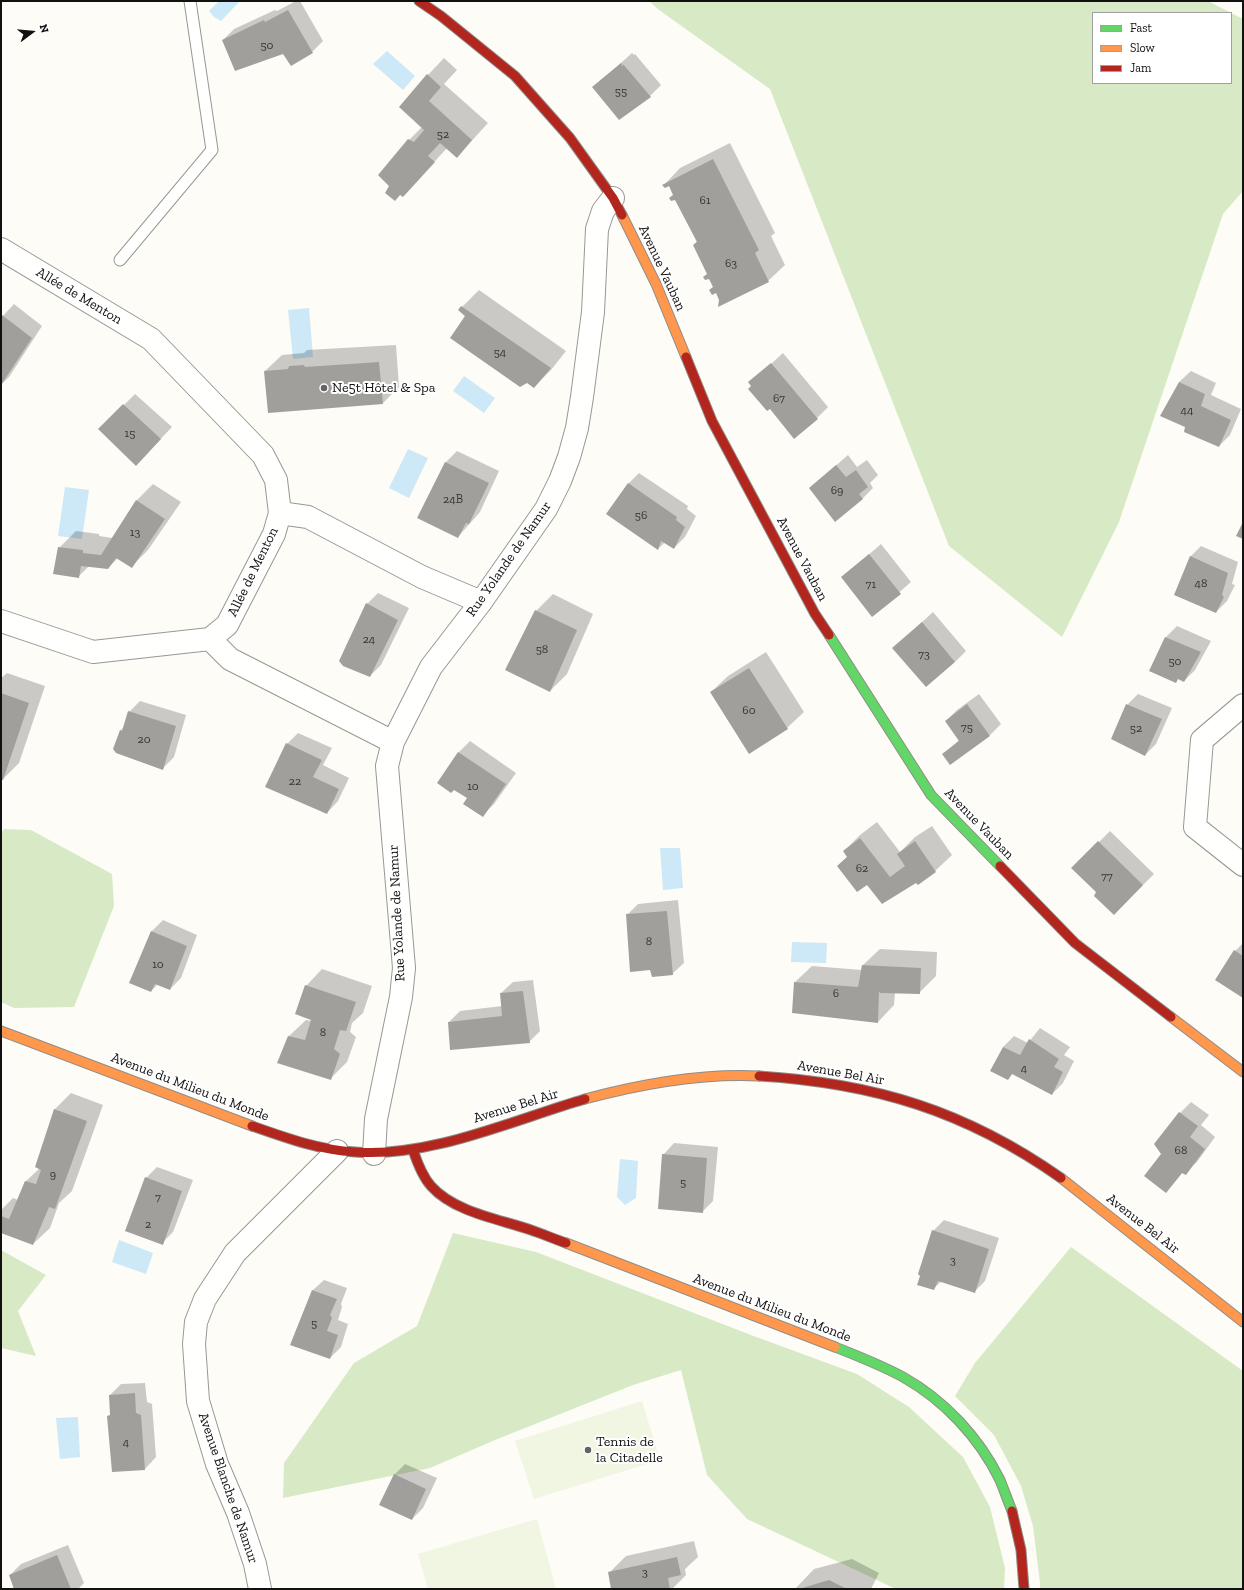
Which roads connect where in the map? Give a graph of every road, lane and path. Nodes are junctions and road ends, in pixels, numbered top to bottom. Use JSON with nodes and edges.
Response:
{"nodes":[{"id":1,"x":190,"y":1,"type":"edge"},
{"id":2,"x":419,"y":1,"type":"edge"},
{"id":3,"x":613,"y":198,"type":"junction"},
{"id":4,"x":1,"y":249,"type":"edge"},
{"id":5,"x":120,"y":260,"type":"dead end"},
{"id":6,"x":280,"y":513,"type":"junction"},
{"id":7,"x":481,"y":602,"type":"junction"},
{"id":8,"x":1,"y":621,"type":"edge"},
{"id":9,"x":210,"y":639,"type":"junction"},
{"id":10,"x":1243,"y":705,"type":"edge"},
{"id":11,"x":393,"y":742,"type":"junction"},
{"id":12,"x":1243,"y":866,"type":"edge"},
{"id":13,"x":1,"y":1031,"type":"edge"},
{"id":14,"x":1243,"y":1072,"type":"edge"},
{"id":15,"x":413,"y":1150,"type":"junction"},
{"id":16,"x":337,"y":1151,"type":"junction"},
{"id":17,"x":374,"y":1154,"type":"junction"},
{"id":18,"x":1243,"y":1322,"type":"edge"},
{"id":19,"x":260,"y":1589,"type":"edge"},
{"id":20,"x":1024,"y":1589,"type":"edge"}],
"edges":[{"from":1,"to":5,"type":"lane"},
{"from":2,"to":3,"type":"street","name":"Avenue Vauban"},
{"from":3,"to":7,"type":"street","name":"Rue Yolande de Namur"},
{"from":3,"to":14,"type":"street","name":"Avenue Vauban"},
{"from":4,"to":6,"type":"street","name":"Allée de Menton"},
{"from":6,"to":7,"type":"street"},
{"from":6,"to":9,"type":"street","name":"Allée de Menton"},
{"from":7,"to":11,"type":"street","name":"Rue Yolande de Namur"},
{"from":8,"to":9,"type":"street"},
{"from":9,"to":11,"type":"street"},
{"from":10,"to":12,"type":"street"},
{"from":11,"to":17,"type":"street","name":"Rue Yolande de Namur"},
{"from":13,"to":16,"type":"street","name":"Avenue du Milieu du Monde"},
{"from":15,"to":17,"type":"street","name":"Avenue Bel Air"},
{"from":15,"to":18,"type":"street","name":"Avenue Bel Air"},
{"from":15,"to":20,"type":"street","name":"Avenue du Milieu du Monde"},
{"from":16,"to":17,"type":"street","name":"Avenue du Milieu du Monde"},
{"from":16,"to":19,"type":"street","name":"Avenue Blanche de Namur"}]}
